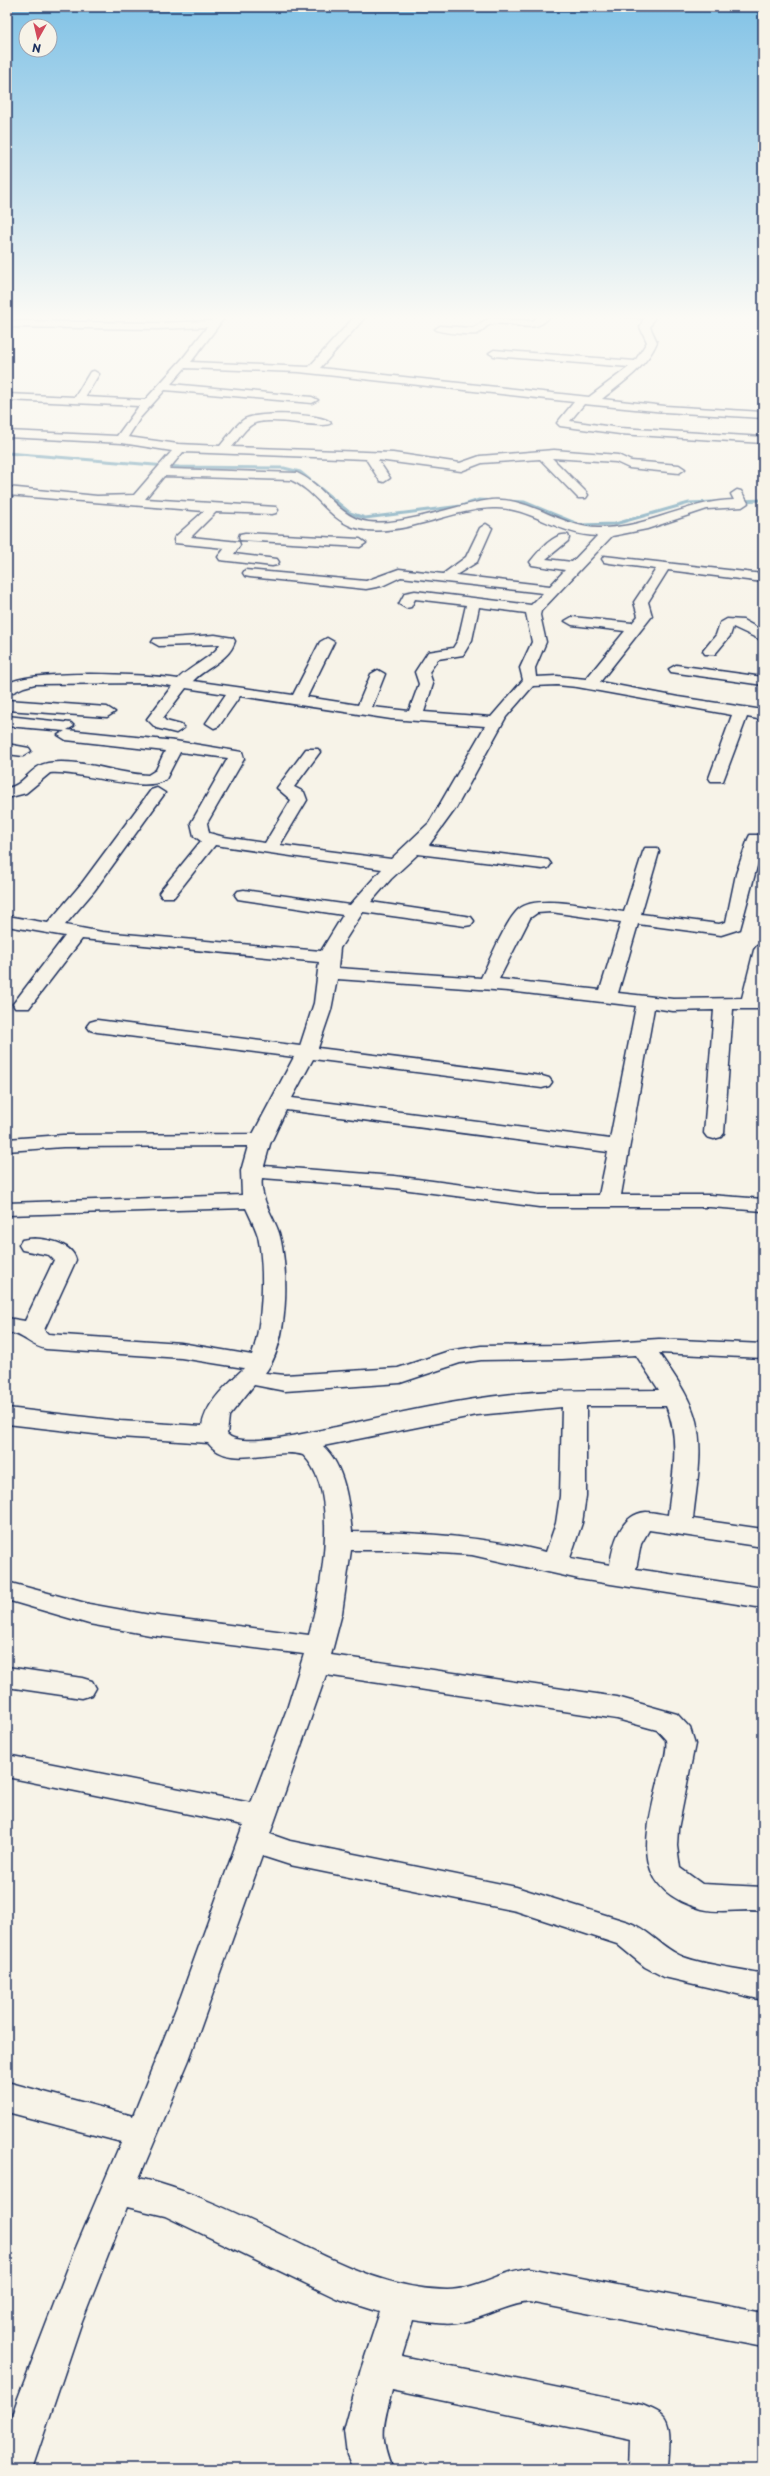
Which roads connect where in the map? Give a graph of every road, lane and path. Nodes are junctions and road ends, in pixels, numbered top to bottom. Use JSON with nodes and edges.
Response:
{"nodes":[{"id":1,"x":128,"y":430,"type":"edge"},
{"id":2,"x":241,"y":430,"type":"edge"},
{"id":3,"x":610,"y":430,"type":"edge"},
{"id":4,"x":622,"y":431,"type":"junction"},
{"id":5,"x":7,"y":434,"type":"edge"},
{"id":6,"x":121,"y":440,"type":"junction"},
{"id":7,"x":763,"y":440,"type":"edge"},
{"id":8,"x":178,"y":448,"type":"junction"},
{"id":9,"x":223,"y":450,"type":"junction"},
{"id":10,"x":443,"y":454,"type":"dead end"},
{"id":11,"x":542,"y":454,"type":"junction"},
{"id":12,"x":370,"y":456,"type":"junction"},
{"id":13,"x":610,"y":458,"type":"junction"},
{"id":14,"x":434,"y":465,"type":"junction"},
{"id":15,"x":162,"y":468,"type":"junction"},
{"id":16,"x":679,"y":469,"type":"dead end"},
{"id":17,"x":384,"y":478,"type":"dead end"},
{"id":18,"x":7,"y":491,"type":"edge"},
{"id":19,"x":582,"y":495,"type":"dead end"},
{"id":20,"x":739,"y":497,"type":"dead end"},
{"id":21,"x":129,"y":501,"type":"junction"},
{"id":22,"x":212,"y":508,"type":"junction"},
{"id":23,"x":272,"y":510,"type":"dead end"},
{"id":24,"x":359,"y":524,"type":"junction"},
{"id":25,"x":486,"y":528,"type":"dead end"},
{"id":26,"x":608,"y":532,"type":"junction"},
{"id":27,"x":245,"y":537,"type":"dead end"},
{"id":28,"x":563,"y":538,"type":"dead end"},
{"id":29,"x":360,"y":543,"type":"junction"},
{"id":30,"x":360,"y":559,"type":"dead end"},
{"id":31,"x":609,"y":559,"type":"dead end"},
{"id":32,"x":664,"y":566,"type":"junction"},
{"id":33,"x":576,"y":567,"type":"junction"},
{"id":34,"x":250,"y":573,"type":"dead end"},
{"id":35,"x":391,"y":575,"type":"junction"},
{"id":36,"x":447,"y":578,"type":"junction"},
{"id":37,"x":763,"y":578,"type":"edge"},
{"id":38,"x":552,"y":590,"type":"junction"},
{"id":39,"x":473,"y":603,"type":"junction"},
{"id":40,"x":406,"y":604,"type":"dead end"},
{"id":41,"x":534,"y":610,"type":"junction"},
{"id":42,"x":572,"y":621,"type":"dead end"},
{"id":43,"x":636,"y":628,"type":"junction"},
{"id":44,"x":763,"y":637,"type":"edge"},
{"id":45,"x":159,"y":642,"type":"dead end"},
{"id":46,"x":327,"y":642,"type":"dead end"},
{"id":47,"x":710,"y":651,"type":"dead end"},
{"id":48,"x":676,"y":669,"type":"dead end"},
{"id":49,"x":378,"y":674,"type":"dead end"},
{"id":50,"x":7,"y":676,"type":"edge"},
{"id":51,"x":26,"y":680,"type":"junction"},
{"id":52,"x":531,"y":681,"type":"junction"},
{"id":53,"x":763,"y":681,"type":"edge"},
{"id":54,"x":183,"y":684,"type":"junction"},
{"id":55,"x":589,"y":685,"type":"junction"},
{"id":56,"x":7,"y":691,"type":"edge"},
{"id":57,"x":235,"y":692,"type":"junction"},
{"id":58,"x":298,"y":700,"type":"junction"},
{"id":59,"x":7,"y":704,"type":"edge"},
{"id":60,"x":363,"y":710,"type":"junction"},
{"id":61,"x":106,"y":712,"type":"dead end"},
{"id":62,"x":752,"y":713,"type":"edge"},
{"id":63,"x":415,"y":716,"type":"junction"},
{"id":64,"x":7,"y":721,"type":"edge"},
{"id":65,"x":495,"y":722,"type":"junction"},
{"id":66,"x":214,"y":723,"type":"dead end"},
{"id":67,"x":176,"y":728,"type":"dead end"},
{"id":68,"x":69,"y":733,"type":"junction"},
{"id":69,"x":175,"y":746,"type":"junction"},
{"id":70,"x":7,"y":749,"type":"edge"},
{"id":71,"x":23,"y":751,"type":"dead end"},
{"id":72,"x":312,"y":752,"type":"dead end"},
{"id":73,"x":46,"y":768,"type":"junction"},
{"id":74,"x":717,"y":778,"type":"dead end"},
{"id":75,"x":7,"y":793,"type":"edge"},
{"id":76,"x":157,"y":793,"type":"dead end"},
{"id":77,"x":211,"y":839,"type":"junction"},
{"id":78,"x":756,"y":840,"type":"dead end"},
{"id":79,"x":270,"y":848,"type":"junction"},
{"id":80,"x":415,"y":848,"type":"junction"},
{"id":81,"x":651,"y":852,"type":"dead end"},
{"id":82,"x":542,"y":864,"type":"dead end"},
{"id":83,"x":394,"y":865,"type":"junction"},
{"id":84,"x":168,"y":893,"type":"dead end"},
{"id":85,"x":244,"y":895,"type":"dead end"},
{"id":86,"x":357,"y":908,"type":"junction"},
{"id":87,"x":631,"y":917,"type":"junction"},
{"id":88,"x":465,"y":921,"type":"dead end"},
{"id":89,"x":10,"y":927,"type":"edge"},
{"id":90,"x":53,"y":928,"type":"junction"},
{"id":91,"x":77,"y":933,"type":"junction"},
{"id":92,"x":763,"y":950,"type":"edge"},
{"id":93,"x":328,"y":965,"type":"junction"},
{"id":94,"x":487,"y":983,"type":"junction"},
{"id":95,"x":607,"y":997,"type":"junction"},
{"id":96,"x":646,"y":1002,"type":"junction"},
{"id":97,"x":757,"y":1003,"type":"edge"},
{"id":98,"x":22,"y":1004,"type":"dead end"},
{"id":99,"x":724,"y":1004,"type":"junction"},
{"id":100,"x":98,"y":1026,"type":"dead end"},
{"id":101,"x":306,"y":1054,"type":"junction"},
{"id":102,"x":542,"y":1082,"type":"dead end"},
{"id":103,"x":280,"y":1103,"type":"junction"},
{"id":104,"x":714,"y":1133,"type":"dead end"},
{"id":105,"x":260,"y":1140,"type":"junction"},
{"id":106,"x":7,"y":1144,"type":"edge"},
{"id":107,"x":620,"y":1147,"type":"junction"},
{"id":108,"x":252,"y":1171,"type":"junction"},
{"id":109,"x":254,"y":1201,"type":"junction"},
{"id":110,"x":609,"y":1201,"type":"junction"},
{"id":111,"x":763,"y":1204,"type":"edge"},
{"id":112,"x":7,"y":1209,"type":"edge"},
{"id":113,"x":30,"y":1245,"type":"dead end"},
{"id":114,"x":7,"y":1325,"type":"edge"},
{"id":115,"x":32,"y":1331,"type":"junction"},
{"id":116,"x":643,"y":1347,"type":"junction"},
{"id":117,"x":763,"y":1351,"type":"edge"},
{"id":118,"x":254,"y":1370,"type":"junction"},
{"id":119,"x":673,"y":1398,"type":"junction"},
{"id":120,"x":574,"y":1399,"type":"junction"},
{"id":121,"x":7,"y":1416,"type":"edge"},
{"id":122,"x":215,"y":1434,"type":"junction"},
{"id":123,"x":295,"y":1444,"type":"junction"},
{"id":124,"x":680,"y":1525,"type":"junction"},
{"id":125,"x":763,"y":1538,"type":"edge"},
{"id":126,"x":339,"y":1541,"type":"junction"},
{"id":127,"x":555,"y":1563,"type":"junction"},
{"id":128,"x":622,"y":1576,"type":"junction"},
{"id":129,"x":7,"y":1591,"type":"edge"},
{"id":130,"x":763,"y":1598,"type":"edge"},
{"id":131,"x":317,"y":1654,"type":"junction"},
{"id":132,"x":7,"y":1677,"type":"edge"},
{"id":133,"x":82,"y":1688,"type":"dead end"},
{"id":134,"x":7,"y":1766,"type":"edge"},
{"id":135,"x":257,"y":1829,"type":"junction"},
{"id":136,"x":763,"y":1899,"type":"edge"},
{"id":137,"x":763,"y":1987,"type":"edge"},
{"id":138,"x":7,"y":2097,"type":"edge"},
{"id":139,"x":142,"y":2133,"type":"junction"},
{"id":140,"x":118,"y":2189,"type":"junction"},
{"id":141,"x":401,"y":2302,"type":"junction"},
{"id":142,"x":763,"y":2330,"type":"edge"},
{"id":143,"x":379,"y":2369,"type":"junction"},
{"id":144,"x":13,"y":2456,"type":"edge"},
{"id":145,"x":373,"y":2469,"type":"edge"},
{"id":146,"x":649,"y":2469,"type":"edge"}],
"edges":[{"from":1,"to":6,"type":"street"},
{"from":2,"to":9,"type":"street"},
{"from":3,"to":4,"type":"street"},
{"from":4,"to":7,"type":"street"},
{"from":4,"to":13,"type":"street"},
{"from":5,"to":6,"type":"street"},
{"from":6,"to":8,"type":"street"},
{"from":8,"to":9,"type":"street"},
{"from":8,"to":15,"type":"street"},
{"from":9,"to":12,"type":"street"},
{"from":10,"to":14,"type":"street"},
{"from":11,"to":13,"type":"street"},
{"from":11,"to":14,"type":"street"},
{"from":11,"to":19,"type":"street"},
{"from":12,"to":14,"type":"street"},
{"from":12,"to":17,"type":"street"},
{"from":13,"to":16,"type":"street"},
{"from":15,"to":21,"type":"street"},
{"from":15,"to":24,"type":"street"},
{"from":18,"to":21,"type":"street"},
{"from":20,"to":26,"type":"street"},
{"from":21,"to":22,"type":"street"},
{"from":22,"to":23,"type":"street"},
{"from":22,"to":35,"type":"street"},
{"from":24,"to":26,"type":"street"},
{"from":24,"to":29,"type":"street"},
{"from":25,"to":36,"type":"street"},
{"from":26,"to":33,"type":"street"},
{"from":27,"to":29,"type":"street"},
{"from":28,"to":33,"type":"street"},
{"from":29,"to":30,"type":"street"},
{"from":31,"to":32,"type":"street"},
{"from":32,"to":37,"type":"street"},
{"from":32,"to":43,"type":"street"},
{"from":33,"to":38,"type":"street"},
{"from":34,"to":35,"type":"street"},
{"from":35,"to":36,"type":"street"},
{"from":36,"to":38,"type":"street"},
{"from":38,"to":41,"type":"street"},
{"from":39,"to":40,"type":"street"},
{"from":39,"to":41,"type":"street"},
{"from":39,"to":63,"type":"street"},
{"from":41,"to":52,"type":"street"},
{"from":42,"to":43,"type":"street"},
{"from":43,"to":55,"type":"street"},
{"from":44,"to":47,"type":"street"},
{"from":45,"to":54,"type":"street"},
{"from":46,"to":58,"type":"street"},
{"from":48,"to":53,"type":"street"},
{"from":49,"to":60,"type":"street"},
{"from":50,"to":51,"type":"street"},
{"from":51,"to":54,"type":"street"},
{"from":51,"to":56,"type":"street"},
{"from":52,"to":55,"type":"street"},
{"from":52,"to":65,"type":"street"},
{"from":54,"to":57,"type":"street"},
{"from":54,"to":67,"type":"street"},
{"from":55,"to":62,"type":"street"},
{"from":57,"to":58,"type":"street"},
{"from":57,"to":66,"type":"street"},
{"from":58,"to":60,"type":"street"},
{"from":59,"to":61,"type":"street"},
{"from":60,"to":63,"type":"street"},
{"from":62,"to":74,"type":"street"},
{"from":63,"to":65,"type":"street"},
{"from":64,"to":68,"type":"street"},
{"from":65,"to":80,"type":"street"},
{"from":68,"to":69,"type":"street"},
{"from":68,"to":73,"type":"street"},
{"from":69,"to":73,"type":"street"},
{"from":69,"to":77,"type":"street"},
{"from":70,"to":71,"type":"street"},
{"from":72,"to":79,"type":"street"},
{"from":73,"to":75,"type":"street"},
{"from":76,"to":90,"type":"street"},
{"from":77,"to":79,"type":"street"},
{"from":77,"to":84,"type":"street"},
{"from":78,"to":87,"type":"street"},
{"from":79,"to":83,"type":"street"},
{"from":80,"to":82,"type":"street"},
{"from":80,"to":83,"type":"street"},
{"from":81,"to":87,"type":"street"},
{"from":83,"to":86,"type":"street"},
{"from":85,"to":86,"type":"street"},
{"from":86,"to":88,"type":"street"},
{"from":86,"to":93,"type":"street"},
{"from":87,"to":94,"type":"street"},
{"from":87,"to":95,"type":"street"},
{"from":89,"to":90,"type":"street"},
{"from":90,"to":91,"type":"street"},
{"from":91,"to":93,"type":"street"},
{"from":91,"to":98,"type":"street"},
{"from":92,"to":97,"type":"street"},
{"from":93,"to":94,"type":"street"},
{"from":93,"to":101,"type":"street"},
{"from":94,"to":95,"type":"street"},
{"from":95,"to":96,"type":"street"},
{"from":96,"to":99,"type":"street"},
{"from":96,"to":107,"type":"street"},
{"from":97,"to":99,"type":"street"},
{"from":99,"to":104,"type":"street"},
{"from":100,"to":101,"type":"street"},
{"from":101,"to":102,"type":"street"},
{"from":101,"to":103,"type":"street"},
{"from":103,"to":105,"type":"street"},
{"from":103,"to":107,"type":"street"},
{"from":105,"to":106,"type":"street"},
{"from":105,"to":108,"type":"street"},
{"from":107,"to":110,"type":"street"},
{"from":108,"to":109,"type":"street"},
{"from":108,"to":110,"type":"street"},
{"from":109,"to":112,"type":"street"},
{"from":109,"to":118,"type":"street"},
{"from":110,"to":111,"type":"street"},
{"from":113,"to":115,"type":"street"},
{"from":114,"to":115,"type":"street"},
{"from":115,"to":118,"type":"street"},
{"from":116,"to":117,"type":"street"},
{"from":116,"to":118,"type":"street"},
{"from":116,"to":119,"type":"street"},
{"from":118,"to":122,"type":"street"},
{"from":119,"to":120,"type":"street"},
{"from":119,"to":124,"type":"street"},
{"from":120,"to":123,"type":"street"},
{"from":120,"to":127,"type":"street"},
{"from":121,"to":122,"type":"street"},
{"from":122,"to":123,"type":"street"},
{"from":123,"to":126,"type":"street"},
{"from":124,"to":125,"type":"street"},
{"from":124,"to":128,"type":"street"},
{"from":126,"to":127,"type":"street"},
{"from":126,"to":131,"type":"street"},
{"from":127,"to":128,"type":"street"},
{"from":128,"to":130,"type":"street"},
{"from":129,"to":131,"type":"street"},
{"from":131,"to":135,"type":"street"},
{"from":131,"to":136,"type":"street"},
{"from":132,"to":133,"type":"street"},
{"from":134,"to":135,"type":"street"},
{"from":135,"to":137,"type":"street"},
{"from":135,"to":139,"type":"street"},
{"from":138,"to":139,"type":"street"},
{"from":139,"to":140,"type":"street"},
{"from":140,"to":141,"type":"street"},
{"from":140,"to":144,"type":"street"},
{"from":141,"to":142,"type":"street"},
{"from":141,"to":143,"type":"street"},
{"from":143,"to":145,"type":"street"},
{"from":143,"to":146,"type":"street"}]}
